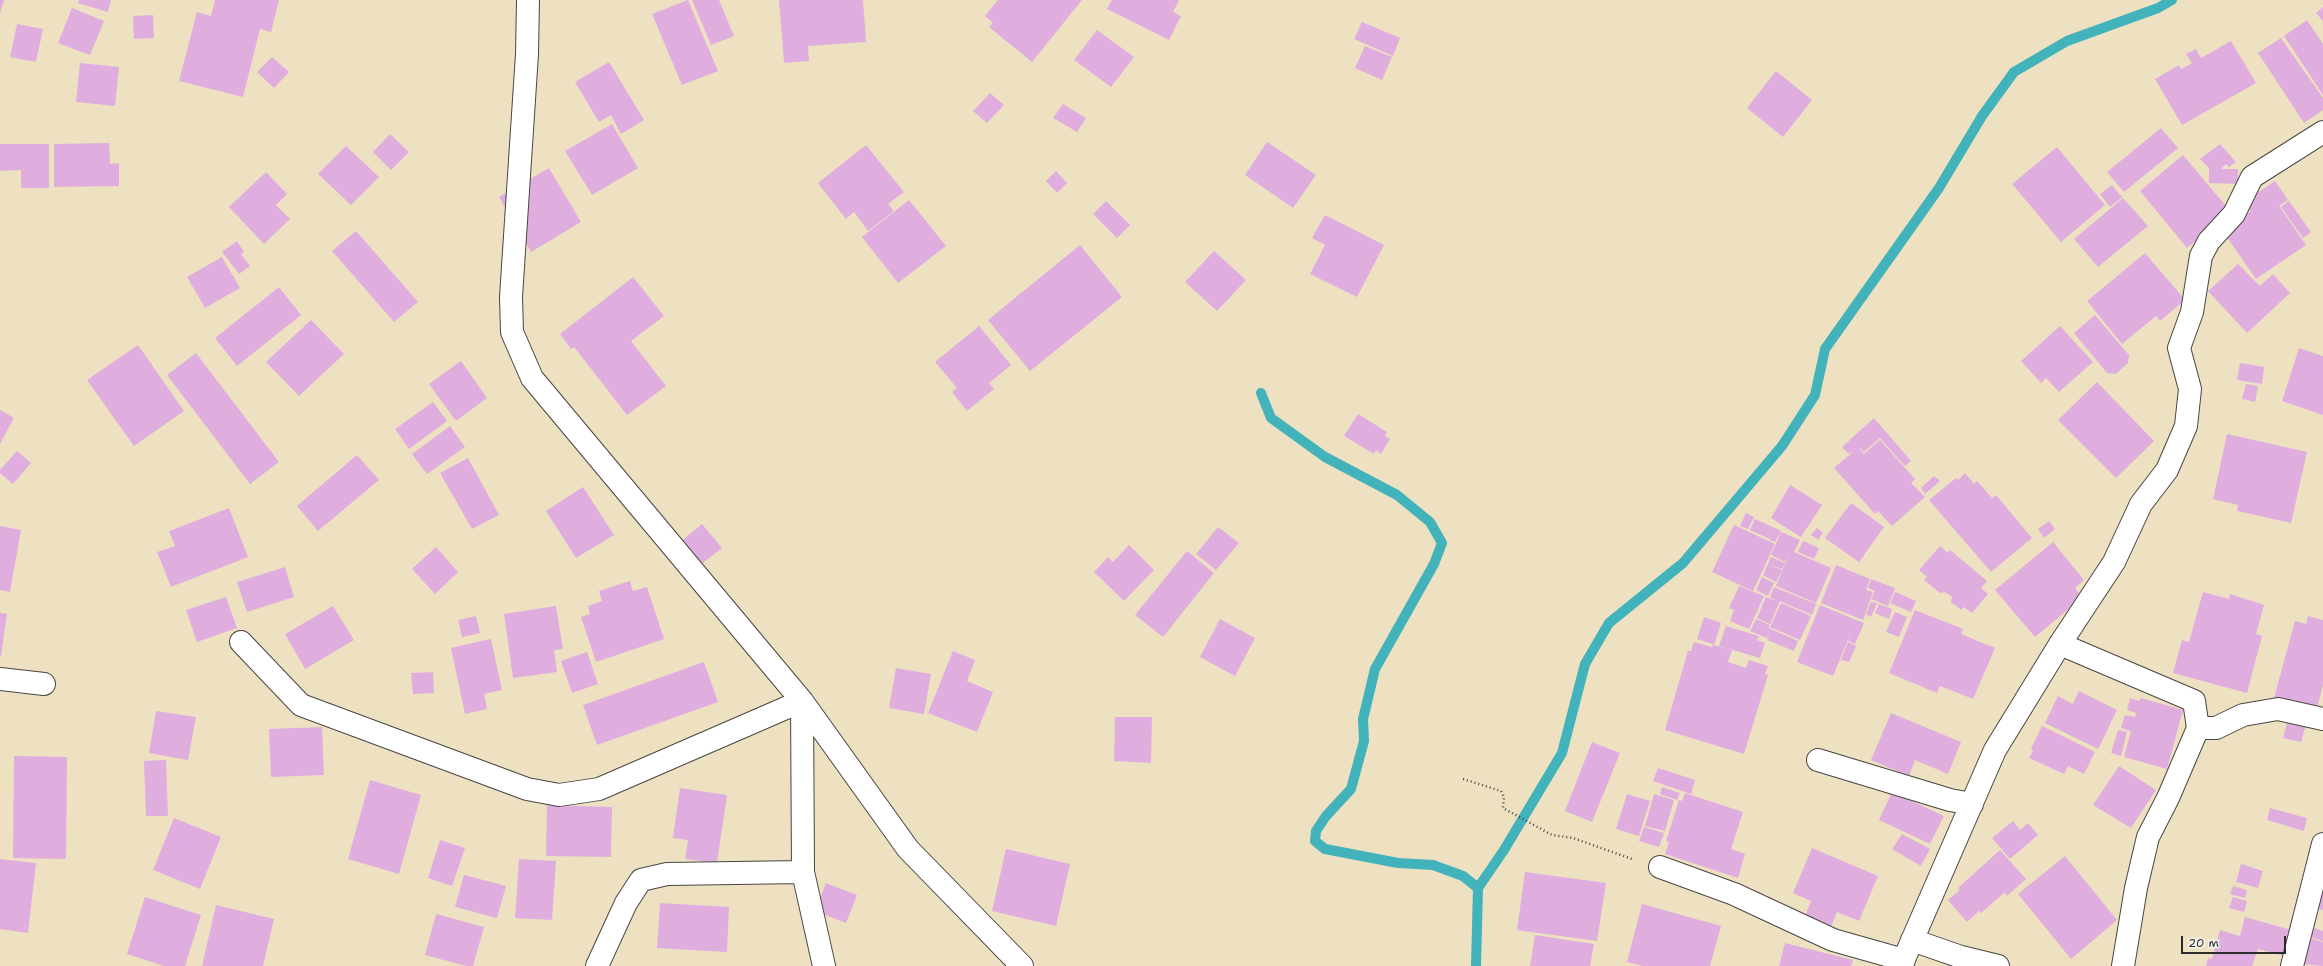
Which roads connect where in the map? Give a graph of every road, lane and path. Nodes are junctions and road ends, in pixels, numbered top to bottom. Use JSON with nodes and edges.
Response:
{"nodes":[{"id":1,"x":528,"y":0,"type":"edge"},
{"id":2,"x":2323,"y":132,"type":"edge"},
{"id":3,"x":241,"y":642,"type":"dead end"},
{"id":4,"x":2060,"y":644,"type":"junction"},
{"id":5,"x":0,"y":679,"type":"edge"},
{"id":6,"x":44,"y":684,"type":"dead end"},
{"id":7,"x":802,"y":701,"type":"junction"},
{"id":8,"x":2323,"y":719,"type":"edge"},
{"id":9,"x":2198,"y":728,"type":"junction"},
{"id":10,"x":1818,"y":760,"type":"dead end"},
{"id":11,"x":1463,"y":779,"type":"dead end"},
{"id":12,"x":1972,"y":804,"type":"junction"},
{"id":13,"x":2323,"y":844,"type":"edge"},
{"id":14,"x":1660,"y":867,"type":"joint"},
{"id":15,"x":803,"y":872,"type":"junction"},
{"id":16,"x":1912,"y":940,"type":"junction"},
{"id":17,"x":1902,"y":963,"type":"edge"},
{"id":18,"x":597,"y":966,"type":"edge"},
{"id":19,"x":824,"y":966,"type":"edge"},
{"id":20,"x":1022,"y":966,"type":"edge"},
{"id":21,"x":1998,"y":966,"type":"edge"},
{"id":22,"x":2123,"y":966,"type":"edge"},
{"id":23,"x":2292,"y":966,"type":"edge"}],
"edges":[{"from":1,"to":7,"type":"street"},
{"from":2,"to":4,"type":"street"},
{"from":3,"to":7,"type":"street"},
{"from":4,"to":9,"type":"street"},
{"from":4,"to":12,"type":"street"},
{"from":5,"to":6,"type":"street"},
{"from":7,"to":15,"type":"street"},
{"from":7,"to":20,"type":"street"},
{"from":8,"to":9,"type":"street"},
{"from":9,"to":22,"type":"street"},
{"from":10,"to":12,"type":"street"},
{"from":11,"to":14,"type":"path"},
{"from":12,"to":16,"type":"street"},
{"from":13,"to":23,"type":"street"},
{"from":14,"to":17,"type":"street"},
{"from":15,"to":18,"type":"street"},
{"from":15,"to":19,"type":"street"},
{"from":16,"to":17,"type":"street"},
{"from":16,"to":21,"type":"street"}]}
